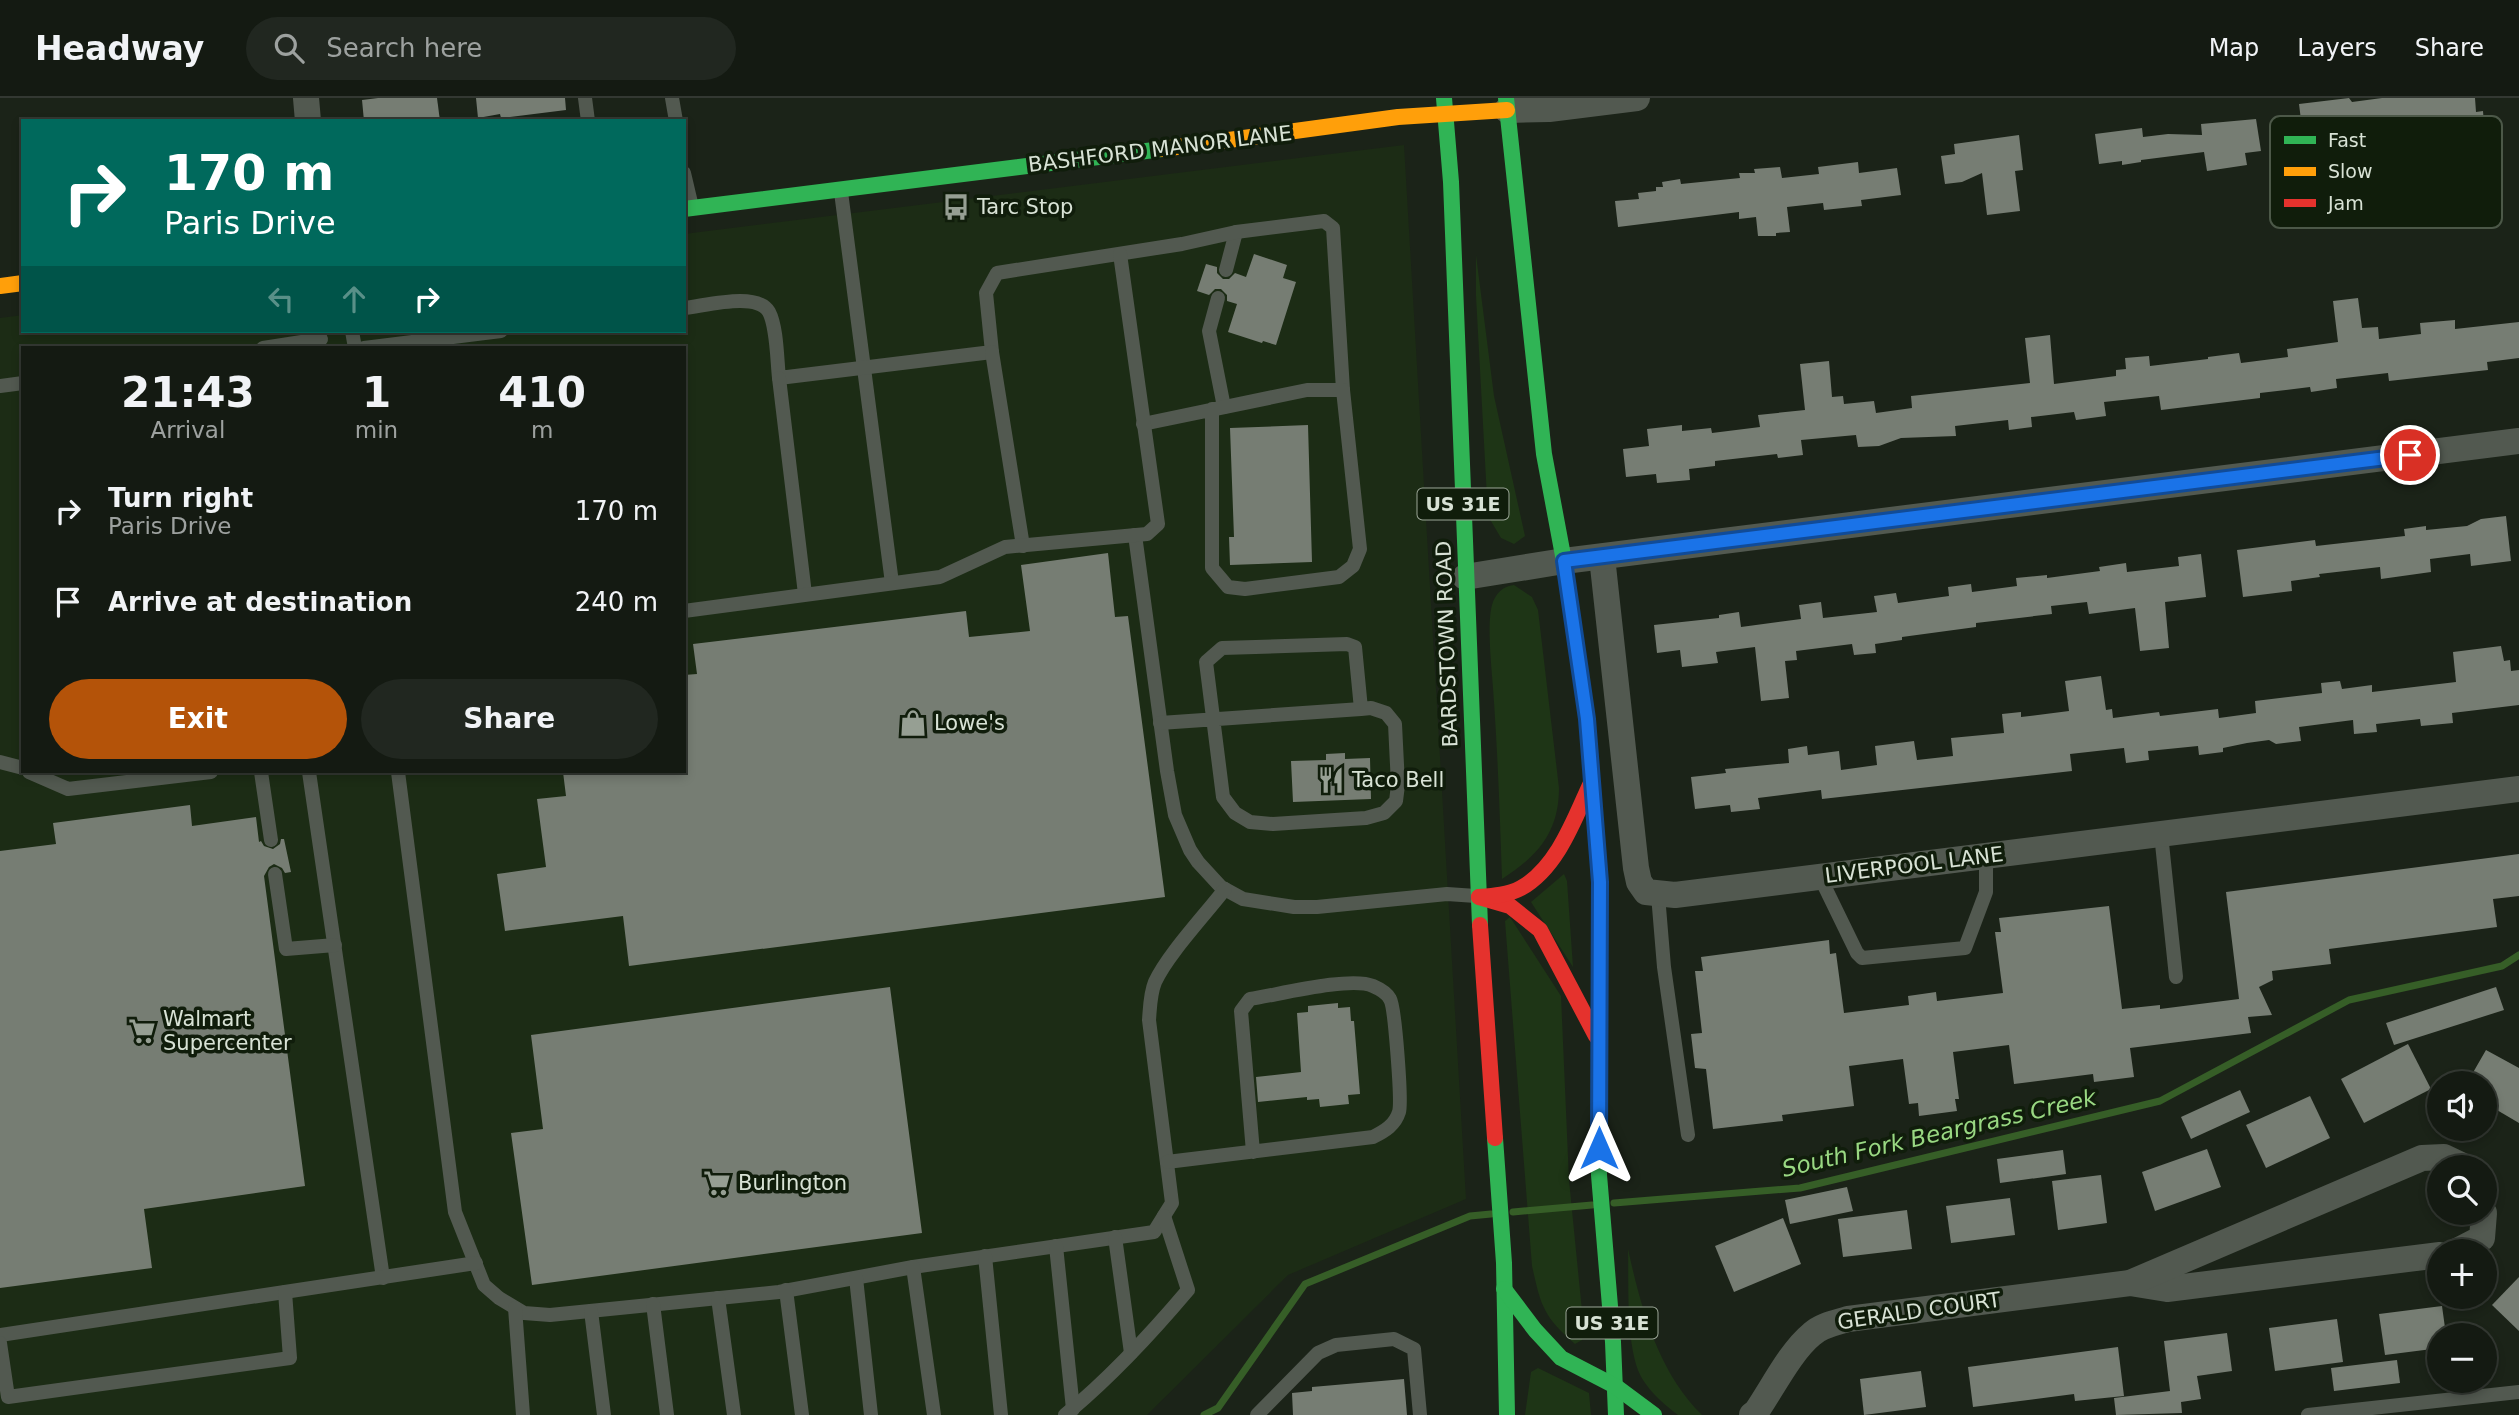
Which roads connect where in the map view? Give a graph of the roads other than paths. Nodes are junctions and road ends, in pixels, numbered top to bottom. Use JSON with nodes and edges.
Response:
{"nodes":[{"id":1,"x":306,"y":98,"type":"edge"},
{"id":2,"x":585,"y":98,"type":"edge"},
{"id":3,"x":672,"y":98,"type":"edge"},
{"id":4,"x":1637,"y":98,"type":"edge"},
{"id":5,"x":1506,"y":104,"type":"edge"},
{"id":6,"x":1445,"y":105,"type":"edge"},
{"id":7,"x":308,"y":119,"type":"edge"},
{"id":8,"x":588,"y":119,"type":"edge"},
{"id":9,"x":676,"y":119,"type":"edge"},
{"id":10,"x":840,"y":190,"type":"junction"},
{"id":11,"x":686,"y":191,"type":"edge"},
{"id":12,"x":688,"y":209,"type":"edge"},
{"id":13,"x":1236,"y":232,"type":"junction"},
{"id":14,"x":1120,"y":254,"type":"junction"},
{"id":15,"x":1226,"y":270,"type":"dead end"},
{"id":16,"x":21,"y":283,"type":"edge"},
{"id":17,"x":0,"y":286,"type":"edge"},
{"id":18,"x":1218,"y":298,"type":"dead end"},
{"id":19,"x":686,"y":308,"type":"edge"},
{"id":20,"x":490,"y":333,"type":"edge"},
{"id":21,"x":321,"y":339,"type":"edge"},
{"id":22,"x":427,"y":344,"type":"edge"},
{"id":23,"x":276,"y":346,"type":"edge"},
{"id":24,"x":396,"y":346,"type":"edge"},
{"id":25,"x":992,"y":352,"type":"junction"},
{"id":26,"x":863,"y":368,"type":"junction"},
{"id":27,"x":779,"y":378,"type":"junction"},
{"id":28,"x":21,"y":383,"type":"edge"},
{"id":29,"x":0,"y":386,"type":"edge"},
{"id":30,"x":1343,"y":390,"type":"junction"},
{"id":31,"x":1218,"y":408,"type":"junction"},
{"id":32,"x":1143,"y":424,"type":"junction"},
{"id":33,"x":2519,"y":441,"type":"edge"},
{"id":34,"x":1135,"y":535,"type":"junction"},
{"id":35,"x":1023,"y":546,"type":"junction"},
{"id":36,"x":1602,"y":557,"type":"junction"},
{"id":37,"x":1564,"y":561,"type":"junction"},
{"id":38,"x":1465,"y":578,"type":"junction"},
{"id":39,"x":892,"y":583,"type":"junction"},
{"id":40,"x":805,"y":594,"type":"junction"},
{"id":41,"x":686,"y":611,"type":"edge"},
{"id":42,"x":1361,"y":709,"type":"junction"},
{"id":43,"x":1212,"y":719,"type":"junction"},
{"id":44,"x":1160,"y":723,"type":"junction"},
{"id":45,"x":0,"y":762,"type":"edge"},
{"id":46,"x":21,"y":767,"type":"edge"},
{"id":47,"x":31,"y":773,"type":"edge"},
{"id":48,"x":203,"y":773,"type":"edge"},
{"id":49,"x":261,"y":773,"type":"edge"},
{"id":50,"x":309,"y":773,"type":"edge"},
{"id":51,"x":398,"y":773,"type":"edge"},
{"id":52,"x":1592,"y":780,"type":"junction"},
{"id":53,"x":2519,"y":789,"type":"edge"},
{"id":54,"x":2161,"y":834,"type":"junction"},
{"id":55,"x":271,"y":840,"type":"dead end"},
{"id":56,"x":1986,"y":856,"type":"junction"},
{"id":57,"x":275,"y":874,"type":"dead end"},
{"id":58,"x":1820,"y":877,"type":"junction"},
{"id":59,"x":1225,"y":889,"type":"junction"},
{"id":60,"x":1658,"y":895,"type":"junction"},
{"id":61,"x":1479,"y":897,"type":"junction"},
{"id":62,"x":335,"y":945,"type":"junction"},
{"id":63,"x":2176,"y":977,"type":"dead end"},
{"id":64,"x":1599,"y":1042,"type":"junction"},
{"id":65,"x":1688,"y":1135,"type":"dead end"},
{"id":66,"x":1253,"y":1152,"type":"junction"},
{"id":67,"x":2427,"y":1158,"type":"edge"},
{"id":68,"x":1167,"y":1162,"type":"junction"},
{"id":69,"x":1164,"y":1216,"type":"junction"},
{"id":70,"x":1115,"y":1237,"type":"junction"},
{"id":71,"x":1056,"y":1246,"type":"junction"},
{"id":72,"x":985,"y":1256,"type":"junction"},
{"id":73,"x":2427,"y":1257,"type":"edge"},
{"id":74,"x":476,"y":1264,"type":"junction"},
{"id":75,"x":913,"y":1267,"type":"junction"},
{"id":76,"x":383,"y":1278,"type":"junction"},
{"id":77,"x":856,"y":1278,"type":"junction"},
{"id":78,"x":2130,"y":1283,"type":"junction"},
{"id":79,"x":1504,"y":1289,"type":"junction"},
{"id":80,"x":786,"y":1290,"type":"junction"},
{"id":81,"x":285,"y":1292,"type":"junction"},
{"id":82,"x":718,"y":1297,"type":"junction"},
{"id":83,"x":653,"y":1304,"type":"junction"},
{"id":84,"x":515,"y":1308,"type":"junction"},
{"id":85,"x":590,"y":1311,"type":"junction"},
{"id":86,"x":0,"y":1335,"type":"edge"},
{"id":87,"x":0,"y":1343,"type":"edge"},
{"id":88,"x":1131,"y":1353,"type":"junction"},
{"id":89,"x":1615,"y":1386,"type":"junction"},
{"id":90,"x":2519,"y":1392,"type":"edge"},
{"id":91,"x":1069,"y":1412,"type":"edge"},
{"id":92,"x":523,"y":1415,"type":"edge"},
{"id":93,"x":604,"y":1415,"type":"edge"},
{"id":94,"x":667,"y":1415,"type":"edge"},
{"id":95,"x":734,"y":1415,"type":"edge"},
{"id":96,"x":802,"y":1415,"type":"edge"},
{"id":97,"x":871,"y":1415,"type":"edge"},
{"id":98,"x":934,"y":1415,"type":"edge"},
{"id":99,"x":1001,"y":1415,"type":"edge"},
{"id":100,"x":1257,"y":1415,"type":"edge"},
{"id":101,"x":1420,"y":1415,"type":"edge"},
{"id":102,"x":1507,"y":1415,"type":"edge"},
{"id":103,"x":1616,"y":1415,"type":"edge"},
{"id":104,"x":1654,"y":1415,"type":"edge"},
{"id":105,"x":1752,"y":1415,"type":"edge"},
{"id":106,"x":2308,"y":1415,"type":"edge"}],
"edges":[{"from":1,"to":7,"type":"street"},
{"from":2,"to":8,"type":"lane"},
{"from":3,"to":9,"type":"lane"},
{"from":4,"to":5,"type":"street","name":"BASHFORD MANOR LANE"},
{"from":5,"to":6,"type":"main road","name":"BASHFORD MANOR LANE"},
{"from":5,"to":37,"type":"main road","number":"US 31E"},
{"from":6,"to":10,"type":"main road","name":"BASHFORD MANOR LANE"},
{"from":6,"to":38,"type":"main road","name":"BARDSTOWN ROAD","number":"US 31E"},
{"from":10,"to":12,"type":"main road","name":"BASHFORD MANOR LANE"},
{"from":10,"to":26,"type":"lane"},
{"from":11,"to":12,"type":"lane"},
{"from":13,"to":14,"type":"lane"},
{"from":13,"to":15,"type":"lane"},
{"from":13,"to":30,"type":"lane"},
{"from":14,"to":25,"type":"lane"},
{"from":14,"to":32,"type":"lane"},
{"from":16,"to":17,"type":"main road"},
{"from":18,"to":31,"type":"lane"},
{"from":19,"to":27,"type":"lane"},
{"from":20,"to":22,"type":"lane"},
{"from":21,"to":23,"type":"lane"},
{"from":22,"to":24,"type":"lane"},
{"from":25,"to":26,"type":"lane"},
{"from":25,"to":35,"type":"lane"},
{"from":26,"to":27,"type":"lane"},
{"from":26,"to":39,"type":"lane"},
{"from":27,"to":40,"type":"lane"},
{"from":28,"to":29,"type":"lane"},
{"from":30,"to":31,"type":"lane"},
{"from":30,"to":31,"type":"lane"},
{"from":31,"to":32,"type":"lane"},
{"from":32,"to":34,"type":"lane"},
{"from":33,"to":36,"type":"street"},
{"from":34,"to":35,"type":"lane"},
{"from":34,"to":44,"type":"lane"},
{"from":35,"to":39,"type":"lane"},
{"from":36,"to":37,"type":"street"},
{"from":36,"to":60,"type":"street"},
{"from":37,"to":38,"type":"street"},
{"from":37,"to":52,"type":"main road","number":"US 31E"},
{"from":38,"to":61,"type":"main road","name":"BARDSTOWN ROAD","number":"US 31E"},
{"from":39,"to":40,"type":"lane"},
{"from":40,"to":41,"type":"lane"},
{"from":42,"to":43,"type":"lane"},
{"from":42,"to":43,"type":"lane"},
{"from":42,"to":43,"type":"lane"},
{"from":43,"to":44,"type":"lane"},
{"from":44,"to":59,"type":"lane"},
{"from":45,"to":46,"type":"lane"},
{"from":47,"to":48,"type":"lane"},
{"from":49,"to":55,"type":"lane"},
{"from":50,"to":62,"type":"lane"},
{"from":51,"to":74,"type":"lane"},
{"from":52,"to":61,"type":"main road"},
{"from":52,"to":64,"type":"main road","number":"US 31E"},
{"from":53,"to":54,"type":"street","name":"LIVERPOOL LANE"},
{"from":54,"to":56,"type":"street","name":"LIVERPOOL LANE"},
{"from":54,"to":63,"type":"lane"},
{"from":56,"to":58,"type":"street","name":"LIVERPOOL LANE"},
{"from":56,"to":58,"type":"lane"},
{"from":57,"to":62,"type":"lane"},
{"from":58,"to":60,"type":"street","name":"LIVERPOOL LANE"},
{"from":59,"to":61,"type":"lane"},
{"from":59,"to":68,"type":"lane"},
{"from":60,"to":65,"type":"lane"},
{"from":61,"to":64,"type":"main road"},
{"from":61,"to":79,"type":"main road","name":"BARDSTOWN ROAD","number":"US 31E"},
{"from":62,"to":76,"type":"lane"},
{"from":64,"to":89,"type":"main road","number":"US 31E"},
{"from":66,"to":66,"type":"lane"},
{"from":66,"to":68,"type":"lane"},
{"from":67,"to":78,"type":"street","name":"GERALD COURT"},
{"from":68,"to":69,"type":"lane"},
{"from":69,"to":70,"type":"lane"},
{"from":69,"to":88,"type":"lane"},
{"from":70,"to":71,"type":"lane"},
{"from":70,"to":88,"type":"lane"},
{"from":71,"to":72,"type":"lane"},
{"from":71,"to":91,"type":"lane"},
{"from":72,"to":75,"type":"lane"},
{"from":72,"to":99,"type":"lane"},
{"from":73,"to":78,"type":"street","name":"GERALD COURT"},
{"from":74,"to":76,"type":"lane"},
{"from":74,"to":84,"type":"lane"},
{"from":75,"to":77,"type":"lane"},
{"from":75,"to":98,"type":"lane"},
{"from":76,"to":81,"type":"lane"},
{"from":77,"to":80,"type":"lane"},
{"from":77,"to":97,"type":"lane"},
{"from":78,"to":105,"type":"street","name":"GERALD COURT"},
{"from":79,"to":89,"type":"main road"},
{"from":79,"to":102,"type":"main road","number":"US 31E"},
{"from":80,"to":82,"type":"lane"},
{"from":80,"to":96,"type":"lane"},
{"from":81,"to":86,"type":"lane"},
{"from":81,"to":87,"type":"lane"},
{"from":82,"to":83,"type":"lane"},
{"from":82,"to":95,"type":"lane"},
{"from":83,"to":85,"type":"lane"},
{"from":83,"to":94,"type":"lane"},
{"from":84,"to":85,"type":"lane"},
{"from":84,"to":92,"type":"lane"},
{"from":85,"to":93,"type":"lane"},
{"from":88,"to":91,"type":"lane"},
{"from":89,"to":103,"type":"main road","number":"US 31E"},
{"from":89,"to":104,"type":"main road"},
{"from":90,"to":106,"type":"lane"},
{"from":100,"to":101,"type":"lane"}]}
